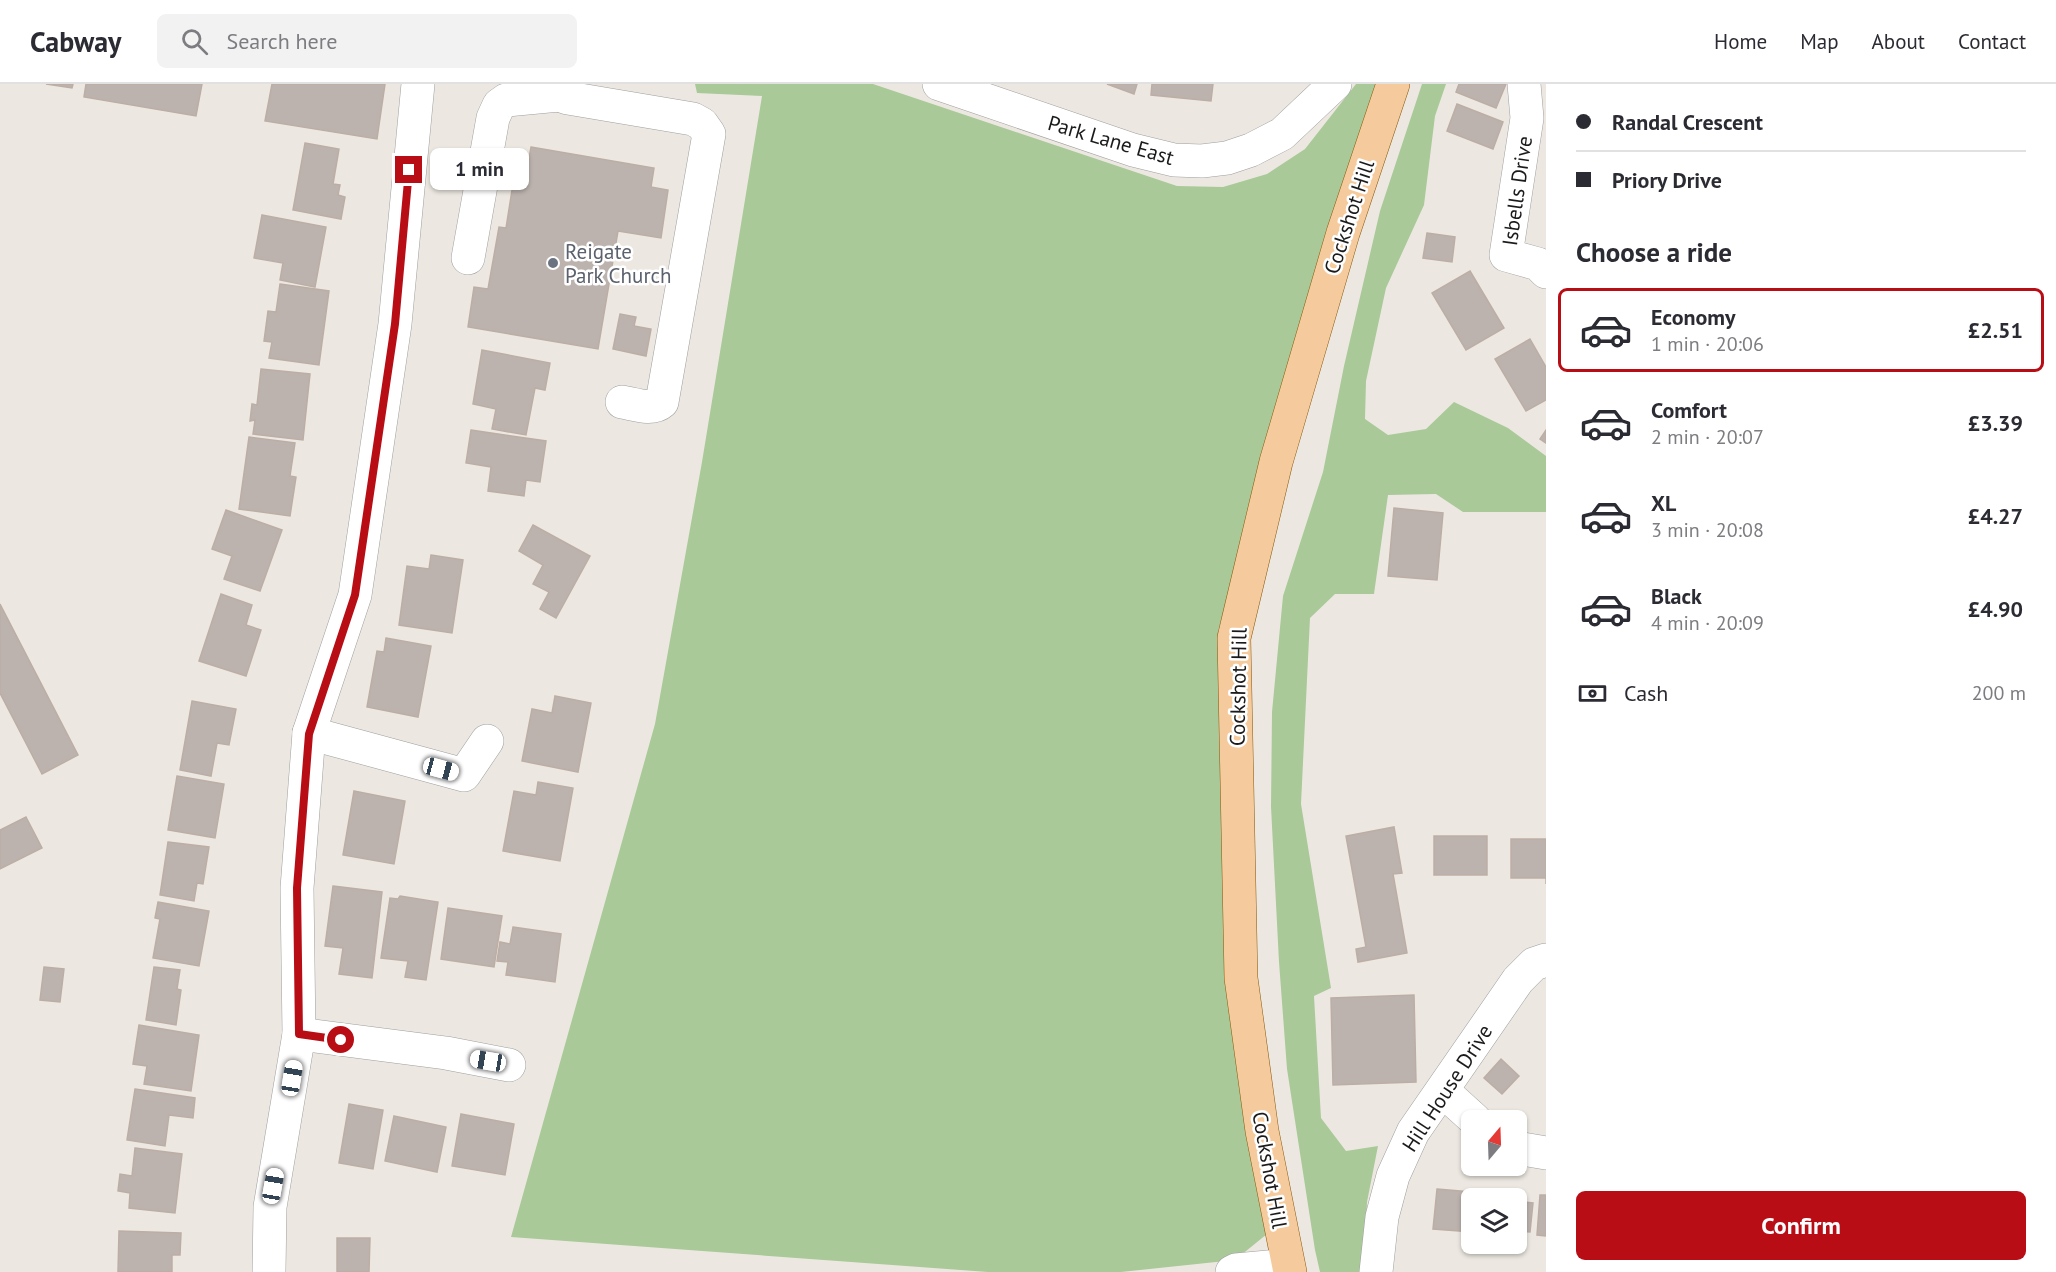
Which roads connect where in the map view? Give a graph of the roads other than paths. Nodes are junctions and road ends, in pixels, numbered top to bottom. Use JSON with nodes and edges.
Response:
{"nodes":[{"id":1,"x":418,"y":84,"type":"edge"},
{"id":2,"x":939,"y":84,"type":"edge"},
{"id":3,"x":1335,"y":84,"type":"edge"},
{"id":4,"x":1393,"y":84,"type":"edge"},
{"id":5,"x":1524,"y":84,"type":"edge"},
{"id":6,"x":557,"y":89,"type":"edge"},
{"id":7,"x":468,"y":258,"type":"dead end"},
{"id":8,"x":1546,"y":272,"type":"edge"},
{"id":9,"x":622,"y":402,"type":"dead end"},
{"id":10,"x":309,"y":734,"type":"junction"},
{"id":11,"x":487,"y":741,"type":"dead end"},
{"id":12,"x":1546,"y":960,"type":"edge"},
{"id":13,"x":299,"y":1034,"type":"junction"},
{"id":14,"x":509,"y":1065,"type":"dead end"},
{"id":15,"x":1443,"y":1091,"type":"junction"},
{"id":16,"x":1464,"y":1110,"type":"edge"},
{"id":17,"x":1527,"y":1150,"type":"edge"},
{"id":18,"x":1546,"y":1154,"type":"edge"},
{"id":19,"x":1289,"y":1268,"type":"edge"},
{"id":20,"x":269,"y":1272,"type":"edge"},
{"id":21,"x":1232,"y":1272,"type":"edge"},
{"id":22,"x":1377,"y":1272,"type":"edge"}],
"edges":[{"from":1,"to":10,"type":"street"},
{"from":2,"to":3,"type":"street","name":"Park Lane East"},
{"from":4,"to":19,"type":"main road","name":"Cockshot Hill"},
{"from":5,"to":8,"type":"street","name":"Isbells Drive"},
{"from":6,"to":7,"type":"street"},
{"from":6,"to":9,"type":"street"},
{"from":10,"to":11,"type":"street"},
{"from":10,"to":13,"type":"street"},
{"from":12,"to":15,"type":"street","name":"Hill House Drive"},
{"from":13,"to":14,"type":"street"},
{"from":13,"to":20,"type":"street"},
{"from":15,"to":16,"type":"street"},
{"from":15,"to":22,"type":"street","name":"Hill House Drive"},
{"from":17,"to":18,"type":"street"},
{"from":19,"to":21,"type":"street"}]}
